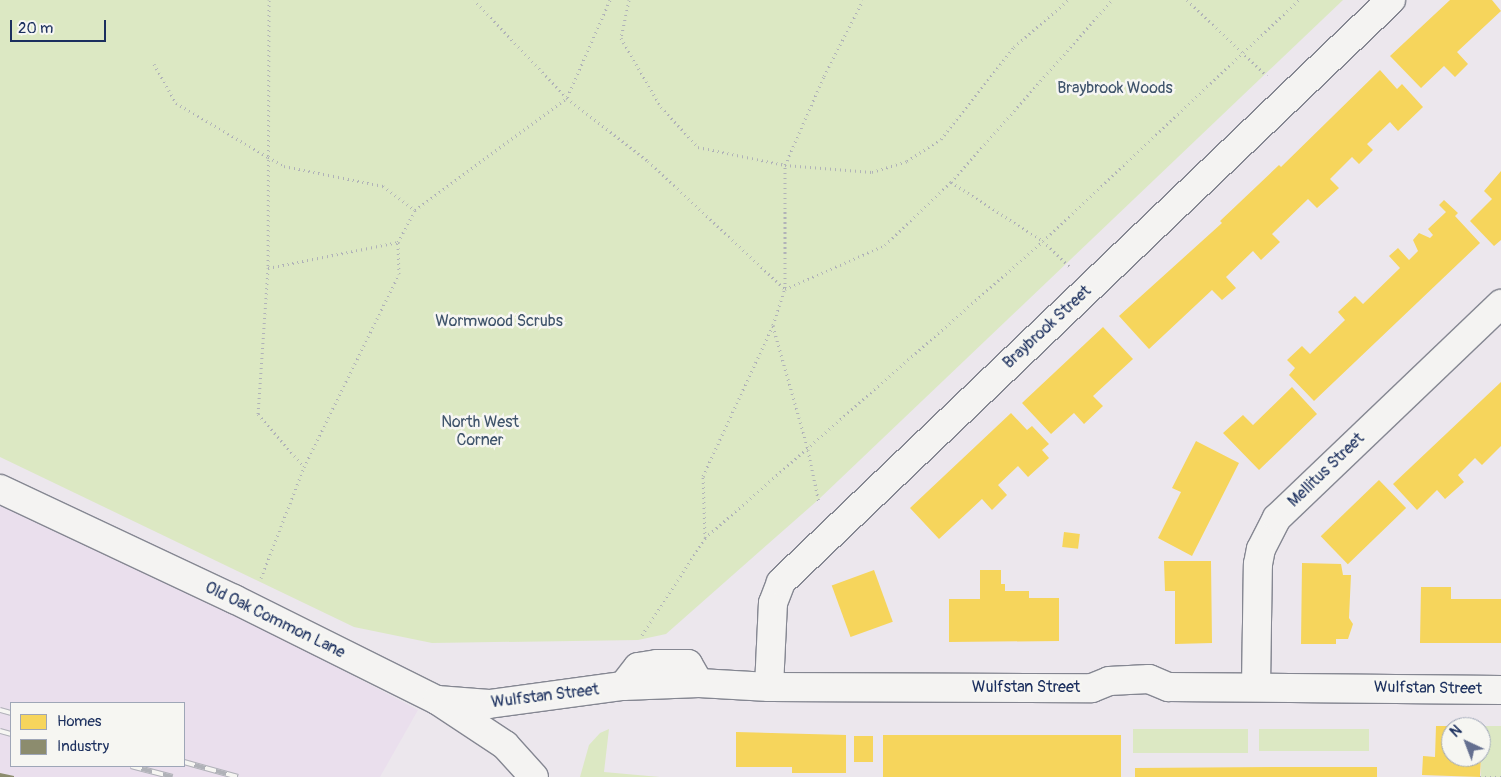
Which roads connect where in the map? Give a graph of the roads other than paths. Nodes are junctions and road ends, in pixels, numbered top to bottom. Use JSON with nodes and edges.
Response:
{"nodes":[{"id":1,"x":1391,"y":0,"type":"edge"},
{"id":2,"x":1501,"y":304,"type":"edge"},
{"id":3,"x":0,"y":489,"type":"edge"},
{"id":4,"x":699,"y":683,"type":"junction"},
{"id":5,"x":623,"y":686,"type":"junction"},
{"id":6,"x":1256,"y":686,"type":"junction"},
{"id":7,"x":769,"y":687,"type":"junction"},
{"id":8,"x":1501,"y":690,"type":"edge"},
{"id":9,"x":437,"y":700,"type":"junction"},
{"id":10,"x":534,"y":777,"type":"edge"}],
"edges":[{"from":1,"to":7,"type":"street","name":"Braybrook Street"},
{"from":2,"to":6,"type":"street","name":"Mellitus Street"},
{"from":3,"to":9,"type":"street","name":"Old Oak Common Lane"},
{"from":4,"to":5,"type":"street","name":"Wulfstan Street"},
{"from":4,"to":5,"type":"street","name":"Wulfstan Street"},
{"from":4,"to":7,"type":"street","name":"Wulfstan Street"},
{"from":5,"to":9,"type":"street","name":"Wulfstan Street"},
{"from":6,"to":7,"type":"street","name":"Wulfstan Street"},
{"from":6,"to":8,"type":"street","name":"Wulfstan Street"},
{"from":9,"to":10,"type":"street","name":"Old Oak Common Lane"}]}
